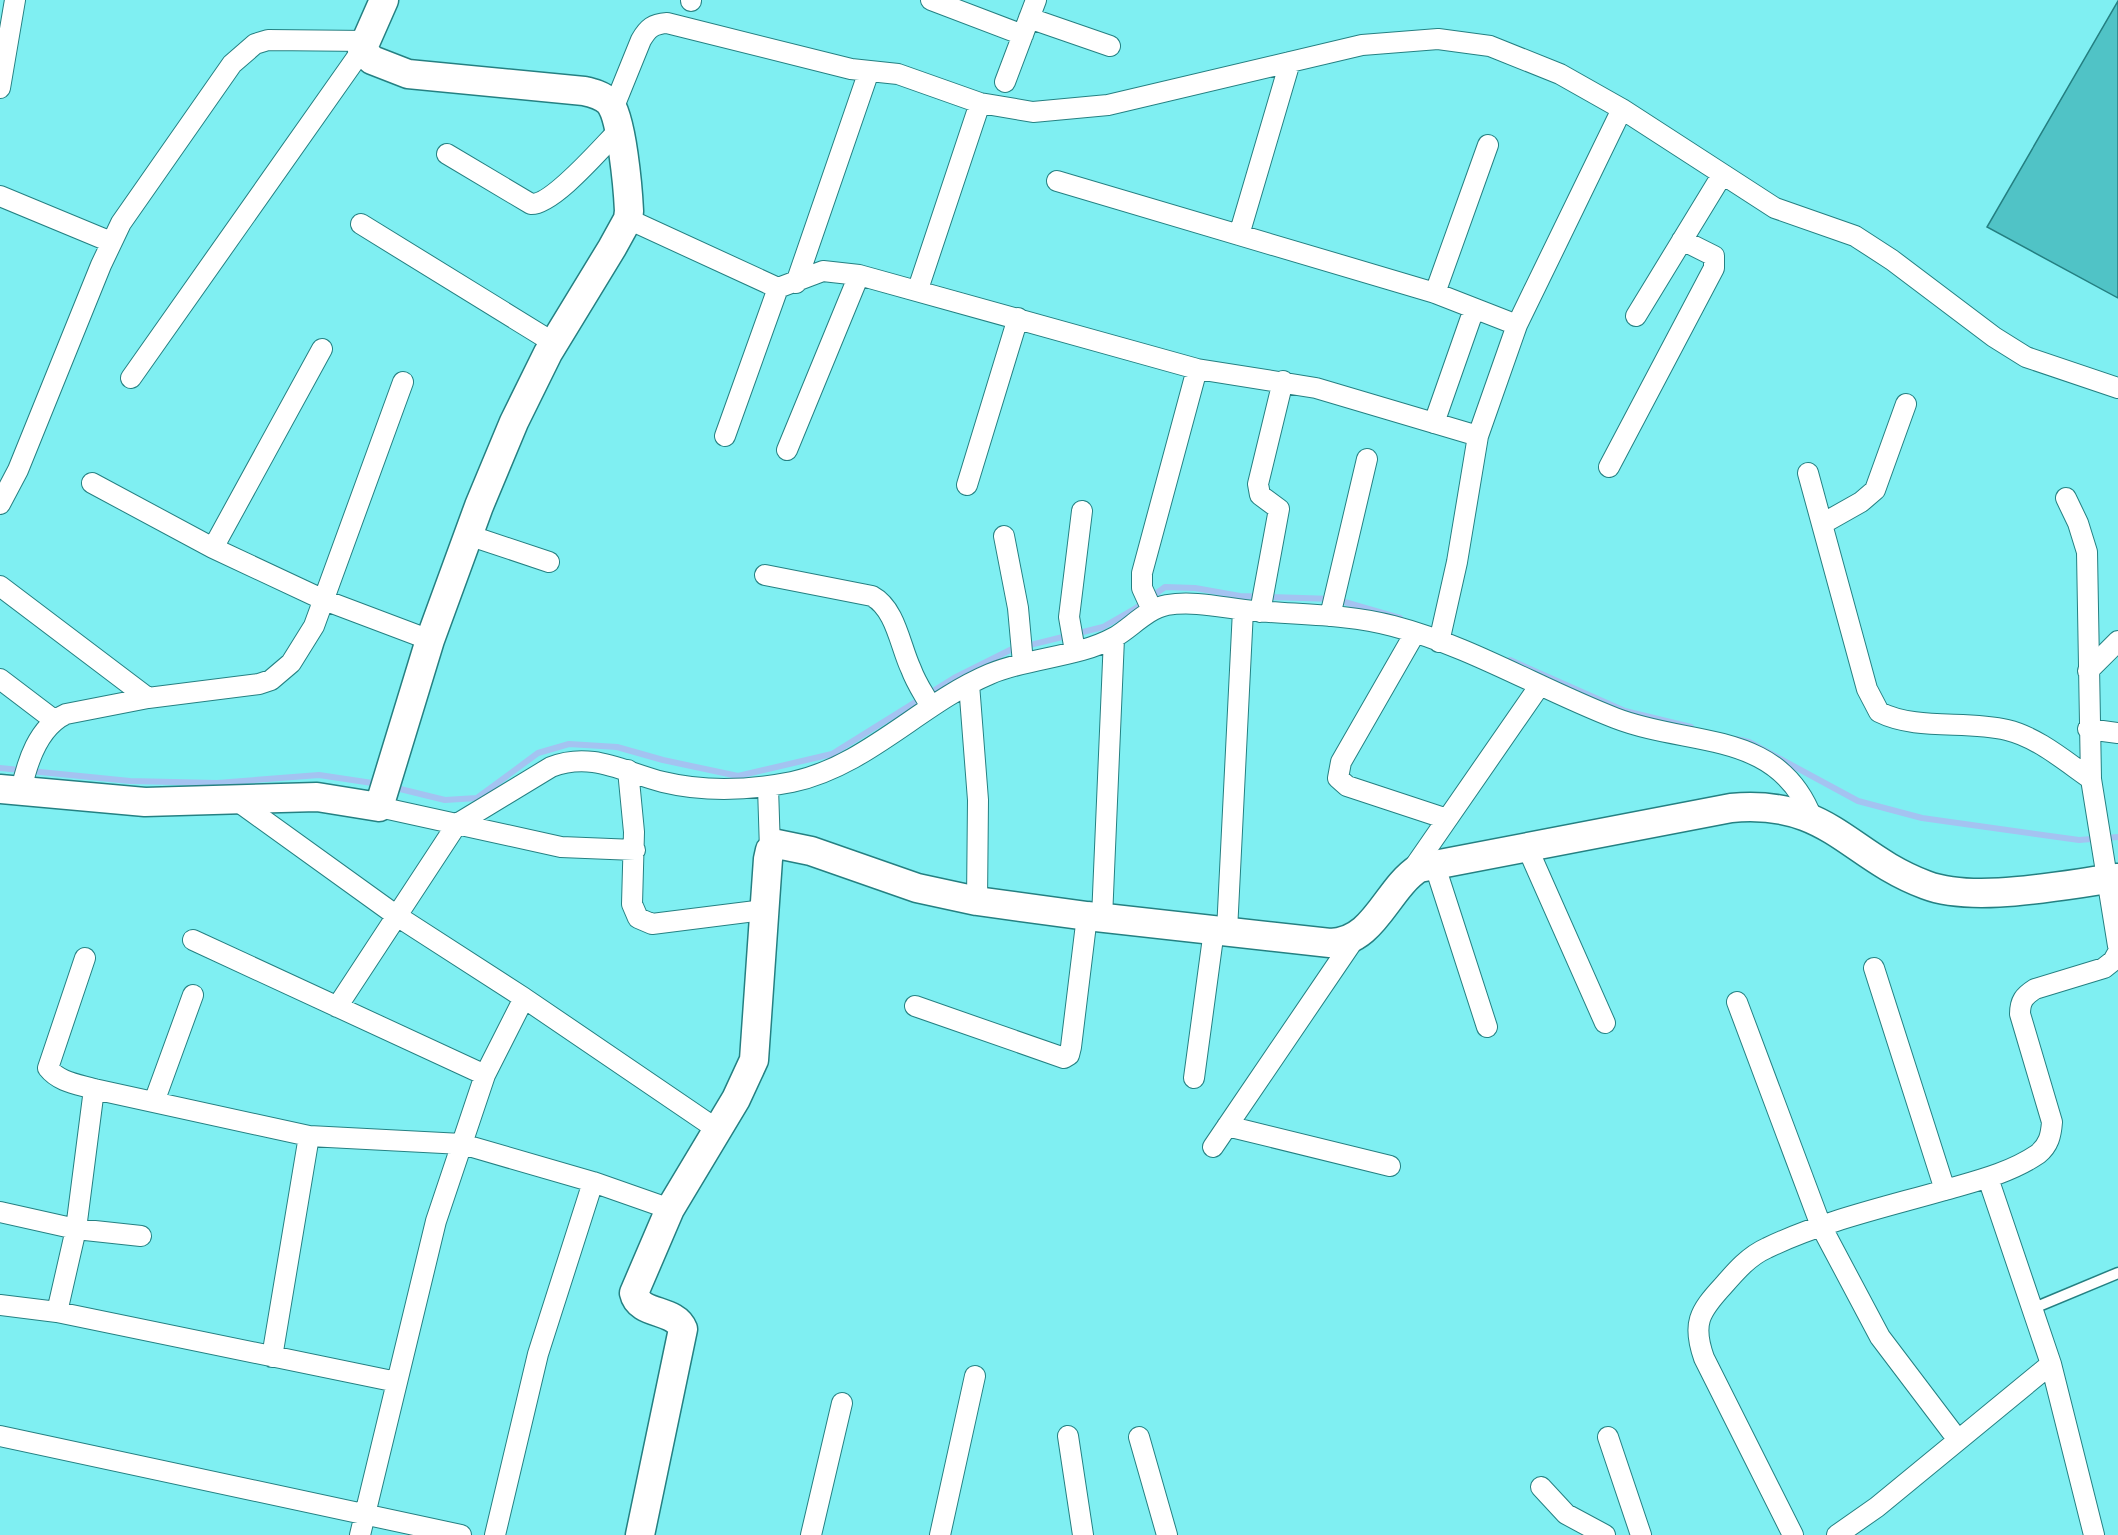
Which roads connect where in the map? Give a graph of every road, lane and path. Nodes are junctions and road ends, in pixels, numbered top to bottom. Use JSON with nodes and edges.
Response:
{"nodes":[{"id":1,"x":15,"y":0,"type":"edge"},
{"id":2,"x":384,"y":0,"type":"edge"},
{"id":3,"x":931,"y":0,"type":"edge"},
{"id":4,"x":1029,"y":18,"type":"edge"},
{"id":5,"x":364,"y":46,"type":"junction"},
{"id":6,"x":1110,"y":46,"type":"dead end"},
{"id":7,"x":1290,"y":62,"type":"junction"},
{"id":8,"x":869,"y":71,"type":"junction"},
{"id":9,"x":1005,"y":82,"type":"dead end"},
{"id":10,"x":0,"y":88,"type":"edge"},
{"id":11,"x":980,"y":103,"type":"junction"},
{"id":12,"x":1622,"y":109,"type":"junction"},
{"id":13,"x":616,"y":120,"type":"junction"},
{"id":14,"x":1488,"y":145,"type":"dead end"},
{"id":15,"x":447,"y":154,"type":"dead end"},
{"id":16,"x":1722,"y":175,"type":"junction"},
{"id":17,"x":1057,"y":181,"type":"dead end"},
{"id":18,"x":0,"y":196,"type":"edge"},
{"id":19,"x":628,"y":219,"type":"junction"},
{"id":20,"x":361,"y":224,"type":"dead end"},
{"id":21,"x":1239,"y":235,"type":"junction"},
{"id":22,"x":1682,"y":240,"type":"junction"},
{"id":23,"x":111,"y":242,"type":"junction"},
{"id":24,"x":859,"y":274,"type":"junction"},
{"id":25,"x":787,"y":285,"type":"junction"},
{"id":26,"x":918,"y":289,"type":"junction"},
{"id":27,"x":1435,"y":293,"type":"junction"},
{"id":28,"x":1474,"y":309,"type":"junction"},
{"id":29,"x":1636,"y":316,"type":"dead end"},
{"id":30,"x":1018,"y":318,"type":"junction"},
{"id":31,"x":1517,"y":325,"type":"junction"},
{"id":32,"x":554,"y":343,"type":"junction"},
{"id":33,"x":322,"y":349,"type":"dead end"},
{"id":34,"x":1197,"y":369,"type":"junction"},
{"id":35,"x":131,"y":378,"type":"dead end"},
{"id":36,"x":1284,"y":381,"type":"junction"},
{"id":37,"x":403,"y":382,"type":"dead end"},
{"id":38,"x":2118,"y":388,"type":"edge"},
{"id":39,"x":1905,"y":404,"type":"dead end"},
{"id":40,"x":1434,"y":423,"type":"junction"},
{"id":41,"x":725,"y":436,"type":"dead end"},
{"id":42,"x":1478,"y":436,"type":"junction"},
{"id":43,"x":787,"y":450,"type":"dead end"},
{"id":44,"x":1367,"y":459,"type":"dead end"},
{"id":45,"x":1609,"y":467,"type":"dead end"},
{"id":46,"x":1808,"y":473,"type":"dead end"},
{"id":47,"x":92,"y":483,"type":"dead end"},
{"id":48,"x":967,"y":486,"type":"dead end"},
{"id":49,"x":2066,"y":498,"type":"dead end"},
{"id":50,"x":0,"y":504,"type":"edge"},
{"id":51,"x":1082,"y":511,"type":"dead end"},
{"id":52,"x":1822,"y":524,"type":"junction"},
{"id":53,"x":468,"y":535,"type":"junction"},
{"id":54,"x":1004,"y":536,"type":"dead end"},
{"id":55,"x":213,"y":548,"type":"junction"},
{"id":56,"x":549,"y":562,"type":"dead end"},
{"id":57,"x":765,"y":575,"type":"dead end"},
{"id":58,"x":0,"y":586,"type":"edge"},
{"id":59,"x":324,"y":600,"type":"junction"},
{"id":60,"x":1149,"y":603,"type":"junction"},
{"id":61,"x":1257,"y":604,"type":"junction"},
{"id":62,"x":1332,"y":605,"type":"junction"},
{"id":63,"x":1415,"y":633,"type":"junction"},
{"id":64,"x":1441,"y":634,"type":"junction"},
{"id":65,"x":1113,"y":638,"type":"junction"},
{"id":66,"x":430,"y":640,"type":"junction"},
{"id":67,"x":1072,"y":640,"type":"junction"},
{"id":68,"x":2118,"y":641,"type":"edge"},
{"id":69,"x":1022,"y":652,"type":"junction"},
{"id":70,"x":2088,"y":671,"type":"junction"},
{"id":71,"x":0,"y":679,"type":"edge"},
{"id":72,"x":969,"y":684,"type":"junction"},
{"id":73,"x":1540,"y":685,"type":"junction"},
{"id":74,"x":148,"y":698,"type":"junction"},
{"id":75,"x":926,"y":698,"type":"junction"},
{"id":76,"x":54,"y":720,"type":"junction"},
{"id":77,"x":2088,"y":729,"type":"junction"},
{"id":78,"x":2118,"y":733,"type":"edge"},
{"id":79,"x":628,"y":770,"type":"junction"},
{"id":80,"x":2091,"y":779,"type":"junction"},
{"id":81,"x":18,"y":780,"type":"edge"},
{"id":82,"x":768,"y":787,"type":"junction"},
{"id":83,"x":382,"y":793,"type":"junction"},
{"id":84,"x":236,"y":800,"type":"junction"},
{"id":85,"x":1812,"y":818,"type":"junction"},
{"id":86,"x":1447,"y":819,"type":"junction"},
{"id":87,"x":457,"y":824,"type":"junction"},
{"id":88,"x":1527,"y":847,"type":"junction"},
{"id":89,"x":635,"y":850,"type":"junction"},
{"id":90,"x":770,"y":850,"type":"junction"},
{"id":91,"x":1421,"y":869,"type":"junction"},
{"id":92,"x":2110,"y":874,"type":"edge"},
{"id":93,"x":977,"y":901,"type":"junction"},
{"id":94,"x":764,"y":910,"type":"junction"},
{"id":95,"x":397,"y":916,"type":"junction"},
{"id":96,"x":1095,"y":917,"type":"junction"},
{"id":97,"x":1220,"y":931,"type":"junction"},
{"id":98,"x":1354,"y":938,"type":"junction"},
{"id":99,"x":193,"y":940,"type":"dead end"},
{"id":100,"x":2118,"y":946,"type":"edge"},
{"id":101,"x":2118,"y":952,"type":"edge"},
{"id":102,"x":85,"y":958,"type":"dead end"},
{"id":103,"x":1874,"y":968,"type":"dead end"},
{"id":104,"x":194,"y":995,"type":"dead end"},
{"id":105,"x":524,"y":998,"type":"junction"},
{"id":106,"x":1737,"y":1002,"type":"dead end"},
{"id":107,"x":915,"y":1006,"type":"dead end"},
{"id":108,"x":337,"y":1007,"type":"junction"},
{"id":109,"x":1605,"y":1023,"type":"dead end"},
{"id":110,"x":1487,"y":1027,"type":"dead end"},
{"id":111,"x":485,"y":1075,"type":"junction"},
{"id":112,"x":1194,"y":1078,"type":"dead end"},
{"id":113,"x":94,"y":1089,"type":"junction"},
{"id":114,"x":154,"y":1102,"type":"junction"},
{"id":115,"x":1227,"y":1126,"type":"junction"},
{"id":116,"x":718,"y":1130,"type":"junction"},
{"id":117,"x":309,"y":1136,"type":"junction"},
{"id":118,"x":462,"y":1144,"type":"junction"},
{"id":119,"x":1213,"y":1147,"type":"dead end"},
{"id":120,"x":1390,"y":1166,"type":"dead end"},
{"id":121,"x":1988,"y":1178,"type":"junction"},
{"id":122,"x":593,"y":1182,"type":"junction"},
{"id":123,"x":1945,"y":1190,"type":"junction"},
{"id":124,"x":670,"y":1209,"type":"junction"},
{"id":125,"x":0,"y":1212,"type":"edge"},
{"id":126,"x":1821,"y":1226,"type":"junction"},
{"id":127,"x":76,"y":1229,"type":"junction"},
{"id":128,"x":141,"y":1236,"type":"dead end"},
{"id":129,"x":2118,"y":1274,"type":"edge"},
{"id":130,"x":0,"y":1305,"type":"edge"},
{"id":131,"x":2034,"y":1308,"type":"junction"},
{"id":132,"x":57,"y":1312,"type":"junction"},
{"id":133,"x":272,"y":1357,"type":"junction"},
{"id":134,"x":2051,"y":1364,"type":"junction"},
{"id":135,"x":975,"y":1376,"type":"dead end"},
{"id":136,"x":397,"y":1382,"type":"junction"},
{"id":137,"x":842,"y":1403,"type":"dead end"},
{"id":138,"x":0,"y":1436,"type":"edge"},
{"id":139,"x":1068,"y":1436,"type":"dead end"},
{"id":140,"x":1139,"y":1437,"type":"dead end"},
{"id":141,"x":1608,"y":1437,"type":"dead end"},
{"id":142,"x":1958,"y":1440,"type":"junction"},
{"id":143,"x":1541,"y":1487,"type":"dead end"},
{"id":144,"x":365,"y":1514,"type":"junction"},
{"id":145,"x":360,"y":1535,"type":"edge"},
{"id":146,"x":461,"y":1535,"type":"edge"},
{"id":147,"x":495,"y":1535,"type":"edge"},
{"id":148,"x":640,"y":1535,"type":"edge"},
{"id":149,"x":811,"y":1535,"type":"edge"},
{"id":150,"x":940,"y":1535,"type":"edge"},
{"id":151,"x":1083,"y":1535,"type":"edge"},
{"id":152,"x":1167,"y":1535,"type":"edge"},
{"id":153,"x":1605,"y":1535,"type":"edge"},
{"id":154,"x":1641,"y":1535,"type":"edge"},
{"id":155,"x":1793,"y":1535,"type":"edge"},
{"id":156,"x":1837,"y":1535,"type":"edge"},
{"id":157,"x":2094,"y":1535,"type":"edge"}],
"edges":[{"from":1,"to":10,"type":"street"},
{"from":2,"to":5,"type":"street"},
{"from":3,"to":4,"type":"street"},
{"from":4,"to":6,"type":"street"},
{"from":4,"to":9,"type":"street"},
{"from":5,"to":13,"type":"street"},
{"from":5,"to":23,"type":"street"},
{"from":5,"to":35,"type":"street"},
{"from":7,"to":11,"type":"street"},
{"from":7,"to":12,"type":"street"},
{"from":7,"to":21,"type":"street"},
{"from":8,"to":11,"type":"street"},
{"from":8,"to":13,"type":"street"},
{"from":8,"to":25,"type":"street"},
{"from":11,"to":26,"type":"street"},
{"from":12,"to":16,"type":"street"},
{"from":12,"to":31,"type":"street"},
{"from":13,"to":15,"type":"street"},
{"from":13,"to":19,"type":"street"},
{"from":14,"to":27,"type":"street"},
{"from":16,"to":22,"type":"street"},
{"from":16,"to":38,"type":"street"},
{"from":17,"to":21,"type":"street"},
{"from":18,"to":23,"type":"street"},
{"from":19,"to":25,"type":"street"},
{"from":19,"to":32,"type":"street"},
{"from":20,"to":32,"type":"street"},
{"from":21,"to":27,"type":"street"},
{"from":22,"to":29,"type":"street"},
{"from":22,"to":45,"type":"street"},
{"from":23,"to":50,"type":"street"},
{"from":24,"to":25,"type":"street"},
{"from":24,"to":26,"type":"street"},
{"from":24,"to":43,"type":"street"},
{"from":25,"to":41,"type":"street"},
{"from":26,"to":30,"type":"street"},
{"from":27,"to":28,"type":"street"},
{"from":28,"to":31,"type":"street"},
{"from":28,"to":40,"type":"street"},
{"from":30,"to":34,"type":"street"},
{"from":30,"to":48,"type":"street"},
{"from":31,"to":42,"type":"street"},
{"from":32,"to":53,"type":"street"},
{"from":33,"to":55,"type":"street"},
{"from":34,"to":36,"type":"street"},
{"from":34,"to":60,"type":"street"},
{"from":36,"to":40,"type":"street"},
{"from":36,"to":61,"type":"street"},
{"from":37,"to":59,"type":"street"},
{"from":39,"to":52,"type":"street"},
{"from":40,"to":42,"type":"street"},
{"from":42,"to":64,"type":"street"},
{"from":44,"to":62,"type":"street"},
{"from":46,"to":52,"type":"street"},
{"from":47,"to":55,"type":"street"},
{"from":49,"to":70,"type":"street"},
{"from":51,"to":67,"type":"street"},
{"from":52,"to":80,"type":"street"},
{"from":53,"to":56,"type":"street"},
{"from":53,"to":66,"type":"street"},
{"from":54,"to":69,"type":"street"},
{"from":55,"to":59,"type":"street"},
{"from":57,"to":75,"type":"street"},
{"from":58,"to":74,"type":"street"},
{"from":59,"to":66,"type":"street"},
{"from":59,"to":74,"type":"street"},
{"from":60,"to":61,"type":"street"},
{"from":60,"to":65,"type":"street"},
{"from":61,"to":62,"type":"street"},
{"from":61,"to":97,"type":"street"},
{"from":62,"to":63,"type":"street"},
{"from":63,"to":64,"type":"street"},
{"from":63,"to":86,"type":"street"},
{"from":64,"to":73,"type":"street"},
{"from":65,"to":67,"type":"street"},
{"from":65,"to":96,"type":"street"},
{"from":66,"to":83,"type":"street"},
{"from":67,"to":69,"type":"street"},
{"from":68,"to":70,"type":"street"},
{"from":69,"to":72,"type":"street"},
{"from":70,"to":77,"type":"street"},
{"from":71,"to":76,"type":"street"},
{"from":72,"to":75,"type":"street"},
{"from":72,"to":93,"type":"street"},
{"from":73,"to":85,"type":"street"},
{"from":73,"to":86,"type":"street"},
{"from":74,"to":76,"type":"street"},
{"from":75,"to":82,"type":"street"},
{"from":76,"to":81,"type":"street"},
{"from":77,"to":78,"type":"street"},
{"from":77,"to":80,"type":"street"},
{"from":79,"to":82,"type":"street"},
{"from":79,"to":87,"type":"street"},
{"from":79,"to":89,"type":"street"},
{"from":80,"to":92,"type":"street"},
{"from":81,"to":84,"type":"street"},
{"from":82,"to":90,"type":"street"},
{"from":83,"to":84,"type":"street"},
{"from":83,"to":87,"type":"street"},
{"from":84,"to":95,"type":"street"},
{"from":85,"to":88,"type":"street"},
{"from":85,"to":92,"type":"street"},
{"from":86,"to":91,"type":"street"},
{"from":87,"to":89,"type":"street"},
{"from":87,"to":95,"type":"street"},
{"from":88,"to":91,"type":"street"},
{"from":88,"to":109,"type":"street"},
{"from":89,"to":94,"type":"street"},
{"from":90,"to":93,"type":"street"},
{"from":90,"to":94,"type":"street"},
{"from":91,"to":98,"type":"street"},
{"from":91,"to":110,"type":"street"},
{"from":92,"to":100,"type":"street"},
{"from":93,"to":96,"type":"street"},
{"from":94,"to":116,"type":"street"},
{"from":95,"to":105,"type":"street"},
{"from":95,"to":108,"type":"street"},
{"from":96,"to":97,"type":"street"},
{"from":96,"to":107,"type":"street"},
{"from":97,"to":98,"type":"street"},
{"from":97,"to":112,"type":"street"},
{"from":98,"to":115,"type":"street"},
{"from":99,"to":108,"type":"street"},
{"from":101,"to":121,"type":"street"},
{"from":102,"to":113,"type":"street"},
{"from":103,"to":123,"type":"street"},
{"from":104,"to":114,"type":"street"},
{"from":105,"to":111,"type":"street"},
{"from":105,"to":116,"type":"street"},
{"from":106,"to":126,"type":"street"},
{"from":108,"to":111,"type":"street"},
{"from":111,"to":118,"type":"street"},
{"from":113,"to":114,"type":"street"},
{"from":113,"to":127,"type":"street"},
{"from":114,"to":117,"type":"street"},
{"from":115,"to":119,"type":"street"},
{"from":115,"to":120,"type":"street"},
{"from":116,"to":124,"type":"street"},
{"from":117,"to":118,"type":"street"},
{"from":117,"to":133,"type":"street"},
{"from":118,"to":122,"type":"street"},
{"from":118,"to":136,"type":"street"},
{"from":121,"to":123,"type":"street"},
{"from":121,"to":131,"type":"street"},
{"from":122,"to":124,"type":"street"},
{"from":122,"to":147,"type":"street"},
{"from":123,"to":126,"type":"street"},
{"from":124,"to":148,"type":"street"},
{"from":125,"to":127,"type":"street"},
{"from":126,"to":142,"type":"street"},
{"from":126,"to":155,"type":"street"},
{"from":127,"to":128,"type":"street"},
{"from":127,"to":132,"type":"street"},
{"from":129,"to":131,"type":"lane"},
{"from":130,"to":132,"type":"street"},
{"from":131,"to":134,"type":"street"},
{"from":132,"to":133,"type":"street"},
{"from":133,"to":136,"type":"street"},
{"from":134,"to":142,"type":"street"},
{"from":134,"to":157,"type":"street"},
{"from":135,"to":150,"type":"street"},
{"from":136,"to":144,"type":"street"},
{"from":137,"to":149,"type":"street"},
{"from":138,"to":144,"type":"street"},
{"from":139,"to":151,"type":"street"},
{"from":140,"to":152,"type":"street"},
{"from":141,"to":154,"type":"street"},
{"from":142,"to":156,"type":"street"},
{"from":143,"to":153,"type":"street"},
{"from":144,"to":145,"type":"street"},
{"from":144,"to":146,"type":"street"}]}
